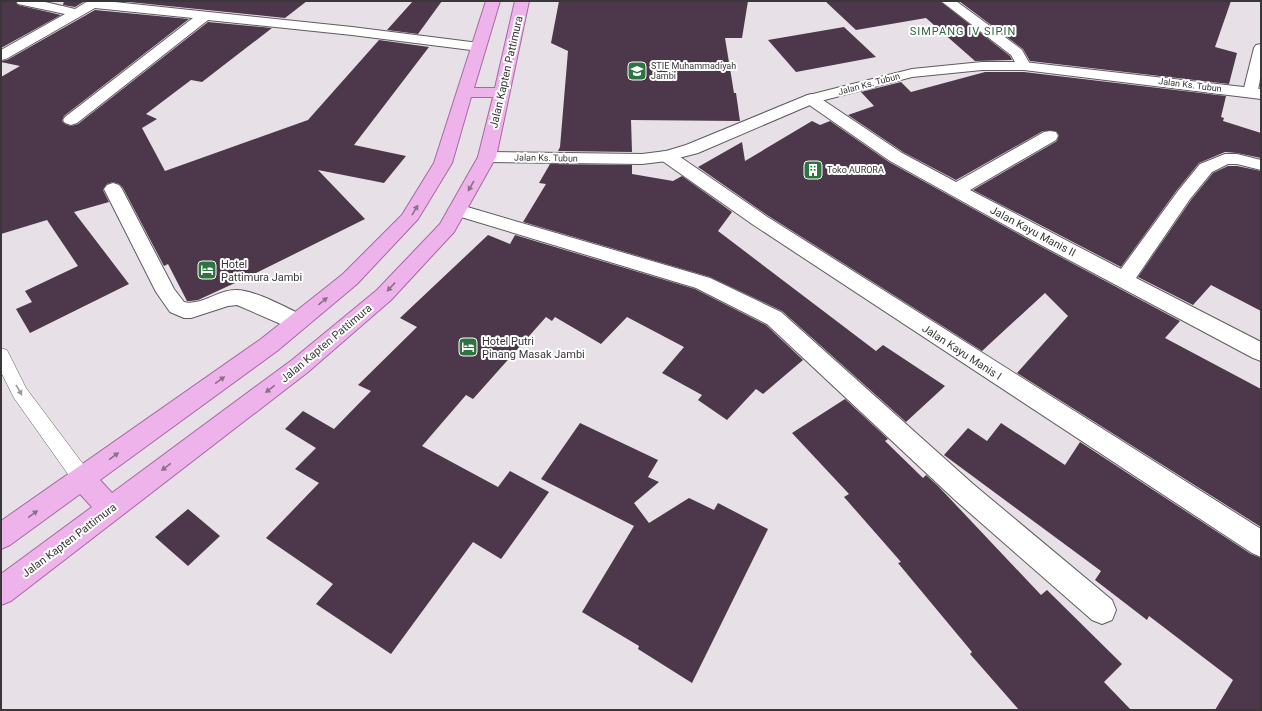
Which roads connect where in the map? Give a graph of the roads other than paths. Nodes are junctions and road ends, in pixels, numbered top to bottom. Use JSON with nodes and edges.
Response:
{"nodes":[{"id":1,"x":23,"y":1,"type":"edge"},
{"id":2,"x":493,"y":1,"type":"edge"},
{"id":3,"x":522,"y":1,"type":"edge"},
{"id":4,"x":948,"y":1,"type":"edge"},
{"id":5,"x":96,"y":2,"type":"edge"},
{"id":6,"x":78,"y":13,"type":"junction"},
{"id":7,"x":205,"y":16,"type":"junction"},
{"id":8,"x":479,"y":47,"type":"junction"},
{"id":9,"x":1261,"y":48,"type":"edge"},
{"id":10,"x":1,"y":56,"type":"edge"},
{"id":11,"x":1024,"y":66,"type":"junction"},
{"id":12,"x":501,"y":92,"type":"junction"},
{"id":13,"x":464,"y":93,"type":"junction"},
{"id":14,"x":1256,"y":93,"type":"edge"},
{"id":15,"x":811,"y":99,"type":"junction"},
{"id":16,"x":71,"y":120,"type":"dead end"},
{"id":17,"x":1050,"y":136,"type":"dead end"},
{"id":18,"x":666,"y":156,"type":"junction"},
{"id":19,"x":487,"y":157,"type":"junction"},
{"id":20,"x":1261,"y":165,"type":"edge"},
{"id":21,"x":113,"y":189,"type":"dead end"},
{"id":22,"x":956,"y":190,"type":"junction"},
{"id":23,"x":457,"y":210,"type":"junction"},
{"id":24,"x":1124,"y":280,"type":"junction"},
{"id":25,"x":297,"y":322,"type":"junction"},
{"id":26,"x":1261,"y":352,"type":"edge"},
{"id":27,"x":1,"y":356,"type":"edge"},
{"id":28,"x":82,"y":478,"type":"junction"},
{"id":29,"x":110,"y":510,"type":"junction"},
{"id":30,"x":1,"y":536,"type":"edge"},
{"id":31,"x":1261,"y":544,"type":"edge"},
{"id":32,"x":1,"y":591,"type":"edge"},
{"id":33,"x":1102,"y":610,"type":"dead end"}],
"edges":[{"from":1,"to":6,"type":"street"},
{"from":2,"to":8,"type":"main road"},
{"from":3,"to":12,"type":"main road","name":"Jalan Kapten Pattimura"},
{"from":4,"to":11,"type":"street"},
{"from":5,"to":6,"type":"street"},
{"from":5,"to":7,"type":"street"},
{"from":6,"to":10,"type":"street"},
{"from":7,"to":8,"type":"street"},
{"from":7,"to":16,"type":"street"},
{"from":8,"to":13,"type":"main road"},
{"from":9,"to":14,"type":"street"},
{"from":11,"to":14,"type":"street","name":"Jalan Ks. Tubun"},
{"from":11,"to":15,"type":"street","name":"Jalan Ks. Tubun"},
{"from":12,"to":13,"type":"main road"},
{"from":12,"to":19,"type":"main road","name":"Jalan Kapten Pattimura"},
{"from":25,"to":13,"type":"main road","one_way":true},
{"from":15,"to":18,"type":"street","name":"Jalan Ks. Tubun"},
{"from":15,"to":22,"type":"street","name":"Jalan Kayu Manis II"},
{"from":17,"to":22,"type":"street"},
{"from":18,"to":19,"type":"street","name":"Jalan Ks. Tubun"},
{"from":18,"to":31,"type":"street","name":"Jalan Kayu Manis I"},
{"from":19,"to":23,"type":"main road","name":"Jalan Kapten Pattimura","one_way":true},
{"from":20,"to":24,"type":"street"},
{"from":21,"to":25,"type":"street"},
{"from":22,"to":24,"type":"street","name":"Jalan Kayu Manis II"},
{"from":23,"to":29,"type":"main road","name":"Jalan Kapten Pattimura","one_way":true},
{"from":23,"to":33,"type":"street"},
{"from":24,"to":26,"type":"street","name":"Jalan Kayu Manis II"},
{"from":28,"to":25,"type":"main road","one_way":true},
{"from":27,"to":28,"type":"lane","one_way":true},
{"from":28,"to":29,"type":"main road"},
{"from":30,"to":28,"type":"main road","one_way":true},
{"from":29,"to":32,"type":"main road","name":"Jalan Kapten Pattimura"}]}
